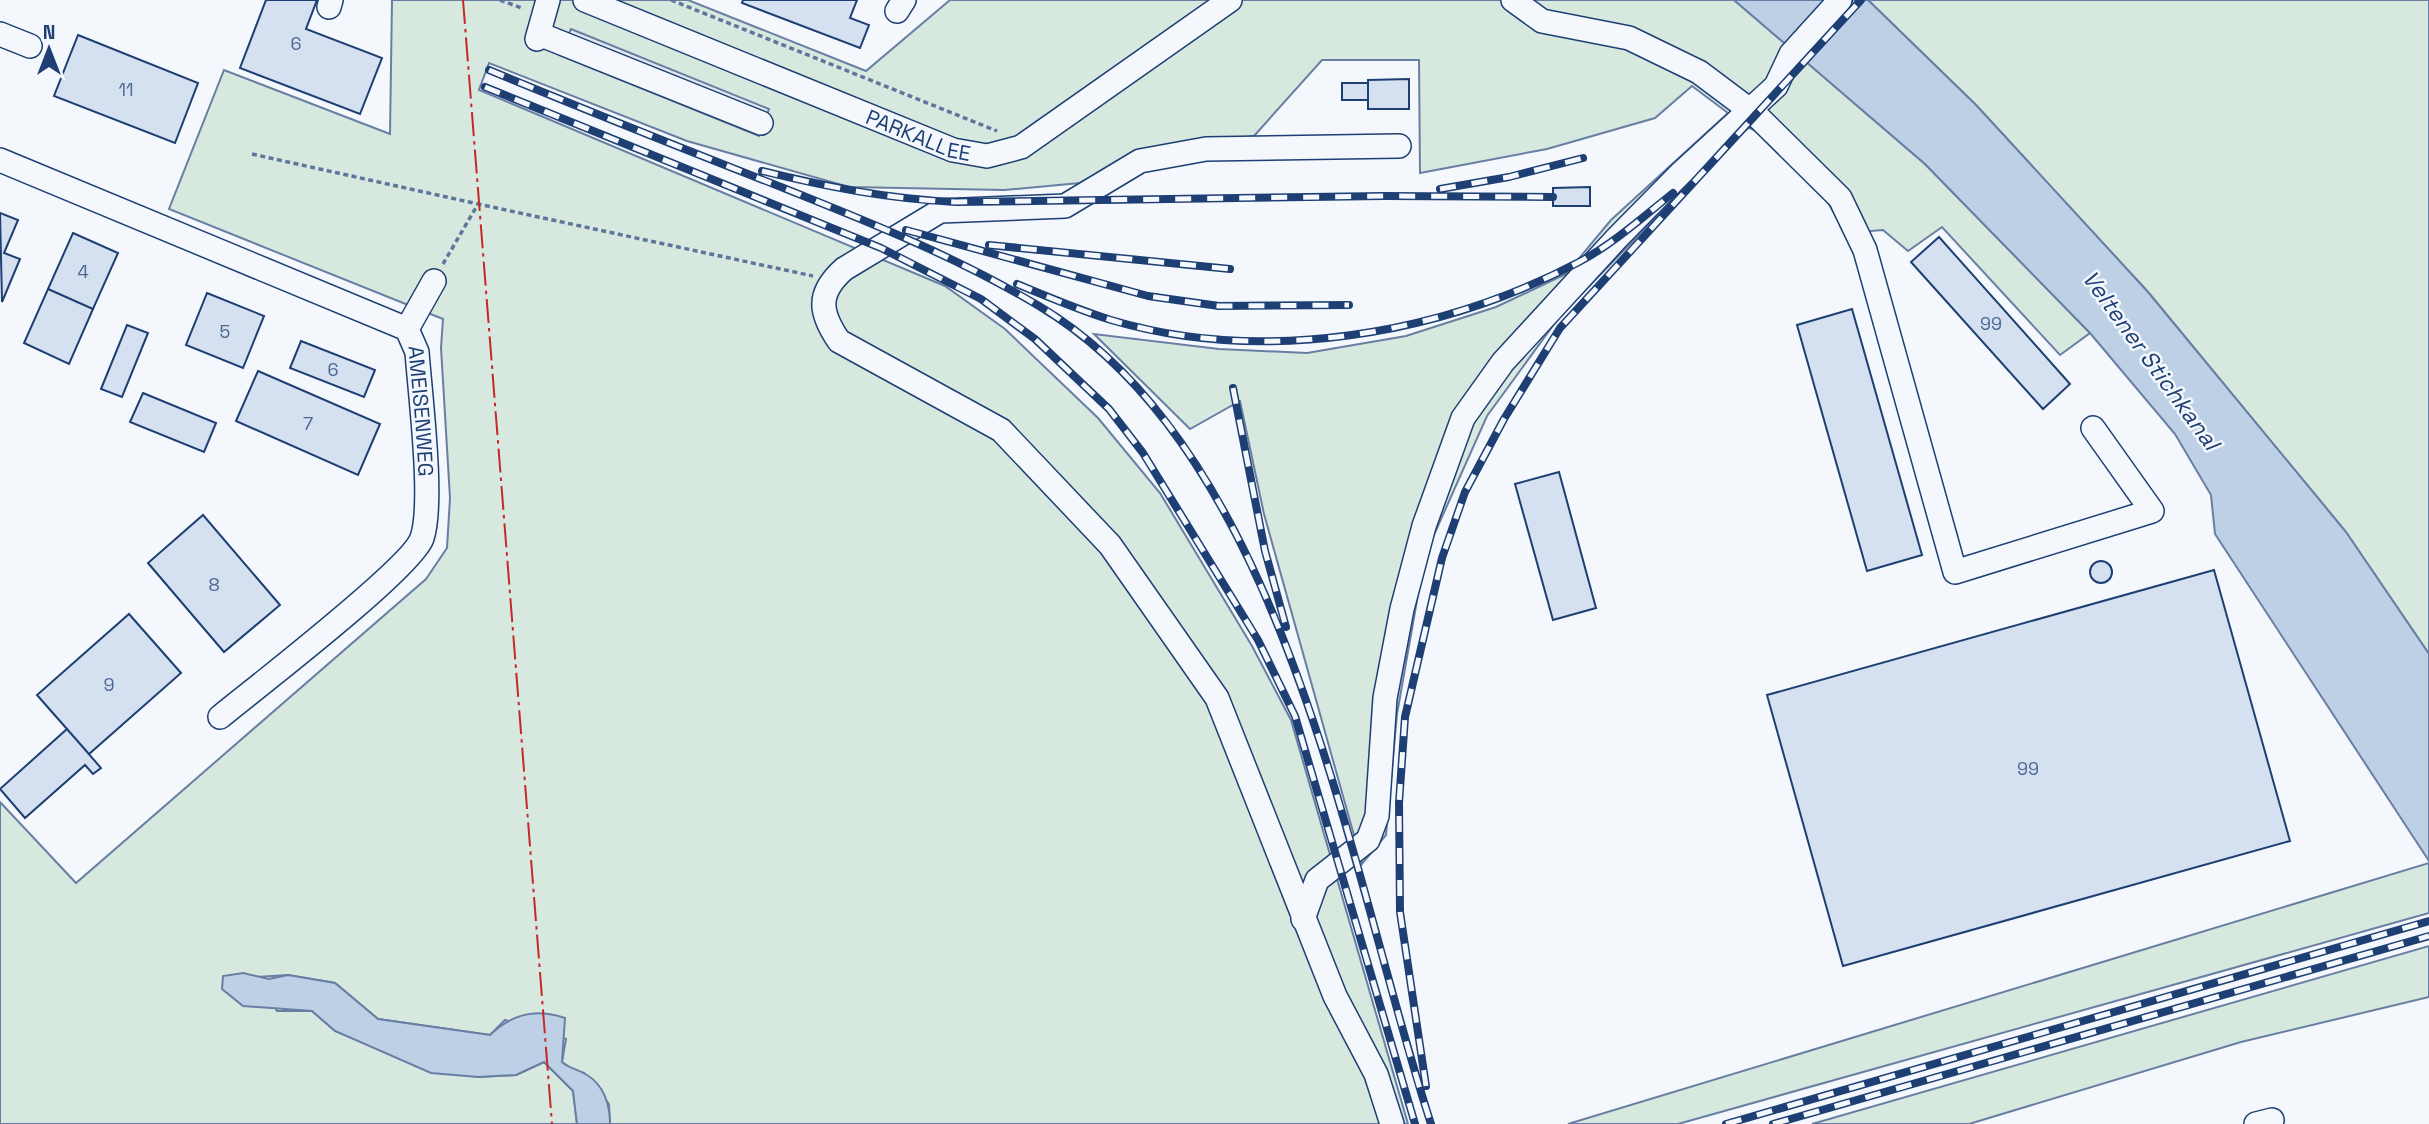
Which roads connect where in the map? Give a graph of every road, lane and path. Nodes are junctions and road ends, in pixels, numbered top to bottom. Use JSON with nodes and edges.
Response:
{"nodes":[{"id":1,"x":548,"y":0,"type":"edge"},
{"id":2,"x":585,"y":0,"type":"edge"},
{"id":3,"x":671,"y":0,"type":"edge"},
{"id":4,"x":1230,"y":0,"type":"edge"},
{"id":5,"x":1513,"y":0,"type":"edge"},
{"id":6,"x":1840,"y":0,"type":"edge"},
{"id":7,"x":0,"y":34,"type":"edge"},
{"id":8,"x":30,"y":46,"type":"dead end"},
{"id":9,"x":1752,"y":111,"type":"junction"},
{"id":10,"x":761,"y":123,"type":"dead end"},
{"id":11,"x":1008,"y":136,"type":"dead end"},
{"id":12,"x":1399,"y":146,"type":"dead end"},
{"id":13,"x":253,"y":154,"type":"dead end"},
{"id":14,"x":0,"y":160,"type":"edge"},
{"id":15,"x":478,"y":204,"type":"junction"},
{"id":16,"x":832,"y":280,"type":"junction"},
{"id":17,"x":434,"y":281,"type":"joint"},
{"id":18,"x":407,"y":329,"type":"junction"},
{"id":19,"x":2093,"y":428,"type":"dead end"},
{"id":20,"x":220,"y":717,"type":"dead end"},
{"id":21,"x":1303,"y":919,"type":"junction"},
{"id":22,"x":1392,"y":1124,"type":"edge"}],
"edges":[{"from":1,"to":10,"type":"street"},
{"from":2,"to":4,"type":"street","name":"PARKALLEE"},
{"from":3,"to":11,"type":"path"},
{"from":5,"to":9,"type":"street"},
{"from":6,"to":9,"type":"street"},
{"from":7,"to":8,"type":"street"},
{"from":9,"to":19,"type":"street"},
{"from":9,"to":21,"type":"street"},
{"from":12,"to":16,"type":"street"},
{"from":13,"to":15,"type":"path"},
{"from":14,"to":18,"type":"street","name":"AMEISENWEG"},
{"from":15,"to":16,"type":"path"},
{"from":15,"to":17,"type":"path"},
{"from":16,"to":21,"type":"street"},
{"from":17,"to":18,"type":"street"},
{"from":18,"to":20,"type":"street","name":"AMEISENWEG"},
{"from":21,"to":22,"type":"street"}]}
